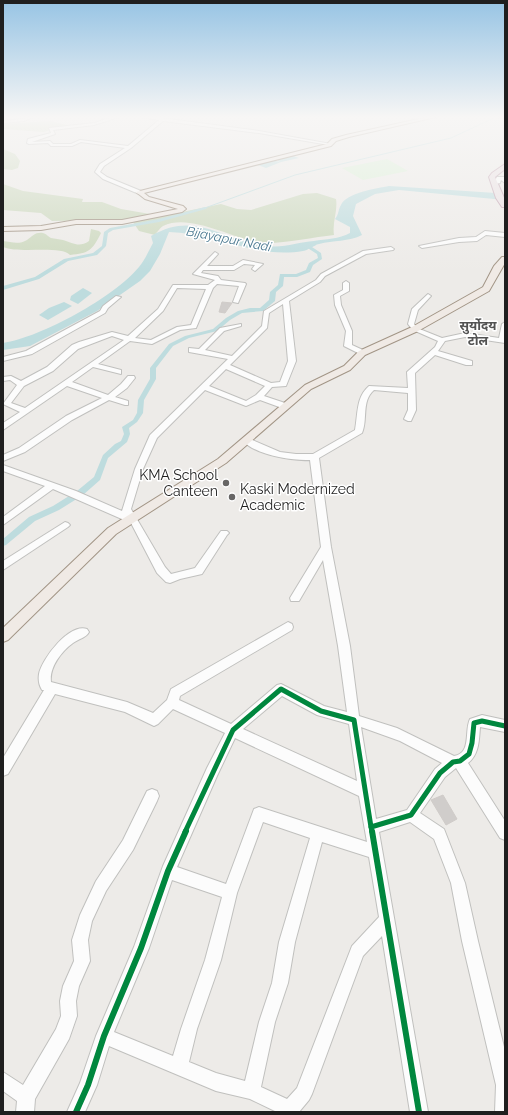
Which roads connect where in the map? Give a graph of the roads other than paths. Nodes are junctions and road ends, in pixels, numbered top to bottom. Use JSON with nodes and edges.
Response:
{"nodes":[{"id":1,"x":101,"y":168,"type":"edge"},
{"id":2,"x":234,"y":168,"type":"edge"},
{"id":3,"x":502,"y":168,"type":"edge"},
{"id":4,"x":505,"y":182,"type":"edge"},
{"id":5,"x":495,"y":186,"type":"junction"},
{"id":6,"x":139,"y":192,"type":"junction"},
{"id":7,"x":505,"y":205,"type":"edge"},
{"id":8,"x":3,"y":228,"type":"edge"},
{"id":9,"x":505,"y":236,"type":"edge"},
{"id":10,"x":422,"y":246,"type":"dead end"},
{"id":11,"x":391,"y":249,"type":"dead end"},
{"id":12,"x":215,"y":254,"type":"dead end"},
{"id":13,"x":505,"y":259,"type":"edge"},
{"id":14,"x":202,"y":268,"type":"junction"},
{"id":15,"x":255,"y":269,"type":"dead end"},
{"id":16,"x":346,"y":283,"type":"dead end"},
{"id":17,"x":213,"y":284,"type":"junction"},
{"id":18,"x":428,"y":296,"type":"dead end"},
{"id":19,"x":118,"y":297,"type":"dead end"},
{"id":20,"x":286,"y":299,"type":"junction"},
{"id":21,"x":236,"y":302,"type":"dead end"},
{"id":22,"x":505,"y":324,"type":"edge"},
{"id":23,"x":239,"y":325,"type":"dead end"},
{"id":24,"x":415,"y":329,"type":"junction"},
{"id":25,"x":129,"y":339,"type":"junction"},
{"id":26,"x":442,"y":340,"type":"junction"},
{"id":27,"x":503,"y":340,"type":"edge"},
{"id":28,"x":192,"y":350,"type":"dead end"},
{"id":29,"x":201,"y":351,"type":"junction"},
{"id":30,"x":362,"y":352,"type":"junction"},
{"id":31,"x":433,"y":352,"type":"junction"},
{"id":32,"x":233,"y":358,"type":"junction"},
{"id":33,"x":3,"y":359,"type":"edge"},
{"id":34,"x":470,"y":363,"type":"dead end"},
{"id":35,"x":93,"y":365,"type":"junction"},
{"id":36,"x":225,"y":366,"type":"junction"},
{"id":37,"x":118,"y":372,"type":"dead end"},
{"id":38,"x":131,"y":378,"type":"dead end"},
{"id":39,"x":3,"y":379,"type":"edge"},
{"id":40,"x":66,"y":383,"type":"junction"},
{"id":41,"x":21,"y":384,"type":"junction"},
{"id":42,"x":270,"y":385,"type":"junction"},
{"id":43,"x":205,"y":386,"type":"junction"},
{"id":44,"x":412,"y":390,"type":"junction"},
{"id":45,"x":259,"y":397,"type":"junction"},
{"id":46,"x":108,"y":398,"type":"junction"},
{"id":47,"x":125,"y":403,"type":"dead end"},
{"id":48,"x":285,"y":406,"type":"junction"},
{"id":49,"x":25,"y":411,"type":"junction"},
{"id":50,"x":408,"y":418,"type":"dead end"},
{"id":51,"x":3,"y":427,"type":"edge"},
{"id":52,"x":247,"y":441,"type":"junction"},
{"id":53,"x":314,"y":457,"type":"junction"},
{"id":54,"x":3,"y":458,"type":"edge"},
{"id":55,"x":3,"y":468,"type":"edge"},
{"id":56,"x":51,"y":486,"type":"junction"},
{"id":57,"x":130,"y":518,"type":"junction"},
{"id":58,"x":3,"y":522,"type":"edge"},
{"id":59,"x":65,"y":525,"type":"dead end"},
{"id":60,"x":224,"y":533,"type":"dead end"},
{"id":61,"x":326,"y":547,"type":"junction"},
{"id":62,"x":3,"y":566,"type":"edge"},
{"id":63,"x":295,"y":598,"type":"dead end"},
{"id":64,"x":288,"y":627,"type":"dead end"},
{"id":65,"x":83,"y":632,"type":"dead end"},
{"id":66,"x":3,"y":636,"type":"edge"},
{"id":67,"x":52,"y":688,"type":"junction"},
{"id":68,"x":172,"y":703,"type":"junction"},
{"id":69,"x":354,"y":720,"type":"junction"},
{"id":70,"x":505,"y":726,"type":"edge"},
{"id":71,"x":233,"y":730,"type":"junction"},
{"id":72,"x":457,"y":762,"type":"junction"},
{"id":73,"x":3,"y":770,"type":"edge"},
{"id":74,"x":364,"y":791,"type":"junction"},
{"id":75,"x":152,"y":796,"type":"dead end"},
{"id":76,"x":411,"y":815,"type":"junction"},
{"id":77,"x":371,"y":827,"type":"junction"},
{"id":78,"x":318,"y":833,"type":"junction"},
{"id":79,"x":505,"y":833,"type":"edge"},
{"id":80,"x":375,"y":852,"type":"junction"},
{"id":81,"x":168,"y":871,"type":"junction"},
{"id":82,"x":230,"y":893,"type":"junction"},
{"id":83,"x":386,"y":920,"type":"junction"},
{"id":84,"x":104,"y":1036,"type":"junction"},
{"id":85,"x":180,"y":1067,"type":"junction"},
{"id":86,"x":3,"y":1081,"type":"edge"},
{"id":87,"x":251,"y":1091,"type":"junction"},
{"id":88,"x":26,"y":1108,"type":"edge"},
{"id":89,"x":290,"y":1111,"type":"edge"},
{"id":90,"x":76,"y":1112,"type":"edge"},
{"id":91,"x":419,"y":1112,"type":"edge"},
{"id":92,"x":504,"y":1112,"type":"edge"}],
"edges":[{"from":1,"to":6,"type":"street"},
{"from":2,"to":6,"type":"main road"},
{"from":3,"to":5,"type":"highway"},
{"from":4,"to":5,"type":"street"},
{"from":5,"to":7,"type":"highway"},
{"from":6,"to":8,"type":"main road"},
{"from":9,"to":10,"type":"street"},
{"from":11,"to":20,"type":"street"},
{"from":12,"to":14,"type":"street"},
{"from":13,"to":24,"type":"main road"},
{"from":14,"to":15,"type":"street"},
{"from":14,"to":17,"type":"street"},
{"from":16,"to":30,"type":"street"},
{"from":17,"to":21,"type":"street"},
{"from":17,"to":25,"type":"street"},
{"from":17,"to":25,"type":"street"},
{"from":18,"to":24,"type":"street"},
{"from":19,"to":33,"type":"street"},
{"from":20,"to":32,"type":"street"},
{"from":20,"to":42,"type":"street"},
{"from":22,"to":27,"type":"street"},
{"from":23,"to":29,"type":"street"},
{"from":24,"to":26,"type":"street"},
{"from":24,"to":30,"type":"main road"},
{"from":25,"to":35,"type":"street"},
{"from":25,"to":41,"type":"street"},
{"from":26,"to":27,"type":"street"},
{"from":26,"to":31,"type":"street"},
{"from":28,"to":29,"type":"street"},
{"from":29,"to":32,"type":"street"},
{"from":30,"to":48,"type":"main road"},
{"from":31,"to":34,"type":"street"},
{"from":31,"to":44,"type":"street"},
{"from":32,"to":36,"type":"street"},
{"from":35,"to":37,"type":"street"},
{"from":35,"to":40,"type":"street"},
{"from":36,"to":42,"type":"street"},
{"from":36,"to":43,"type":"street"},
{"from":38,"to":46,"type":"street"},
{"from":39,"to":41,"type":"street"},
{"from":40,"to":46,"type":"street"},
{"from":40,"to":49,"type":"street"},
{"from":41,"to":49,"type":"street"},
{"from":42,"to":45,"type":"street"},
{"from":43,"to":45,"type":"street"},
{"from":43,"to":57,"type":"street"},
{"from":44,"to":50,"type":"street"},
{"from":44,"to":53,"type":"street"},
{"from":45,"to":48,"type":"street"},
{"from":46,"to":47,"type":"street"},
{"from":46,"to":54,"type":"street"},
{"from":48,"to":52,"type":"main road"},
{"from":49,"to":51,"type":"street"},
{"from":52,"to":53,"type":"street"},
{"from":52,"to":57,"type":"main road"},
{"from":53,"to":61,"type":"street"},
{"from":55,"to":56,"type":"street"},
{"from":56,"to":57,"type":"street"},
{"from":56,"to":58,"type":"street"},
{"from":57,"to":60,"type":"street"},
{"from":57,"to":66,"type":"main road"},
{"from":59,"to":62,"type":"street"},
{"from":61,"to":63,"type":"street"},
{"from":61,"to":69,"type":"street"},
{"from":64,"to":68,"type":"street"},
{"from":65,"to":67,"type":"street"},
{"from":67,"to":68,"type":"street"},
{"from":67,"to":73,"type":"street"},
{"from":68,"to":71,"type":"street"},
{"from":69,"to":71,"type":"street"},
{"from":69,"to":72,"type":"street"},
{"from":69,"to":74,"type":"street"},
{"from":70,"to":72,"type":"street"},
{"from":71,"to":74,"type":"street"},
{"from":71,"to":81,"type":"street"},
{"from":72,"to":76,"type":"street"},
{"from":72,"to":79,"type":"street"},
{"from":74,"to":77,"type":"street"},
{"from":75,"to":88,"type":"street"},
{"from":76,"to":77,"type":"street"},
{"from":76,"to":92,"type":"street"},
{"from":77,"to":80,"type":"street"},
{"from":78,"to":80,"type":"street"},
{"from":78,"to":82,"type":"street"},
{"from":78,"to":87,"type":"street"},
{"from":80,"to":83,"type":"street"},
{"from":81,"to":82,"type":"street"},
{"from":81,"to":84,"type":"street"},
{"from":82,"to":85,"type":"street"},
{"from":83,"to":89,"type":"street"},
{"from":83,"to":91,"type":"street"},
{"from":84,"to":85,"type":"street"},
{"from":84,"to":90,"type":"street"},
{"from":85,"to":87,"type":"street"},
{"from":86,"to":88,"type":"street"},
{"from":87,"to":89,"type":"street"}]}
